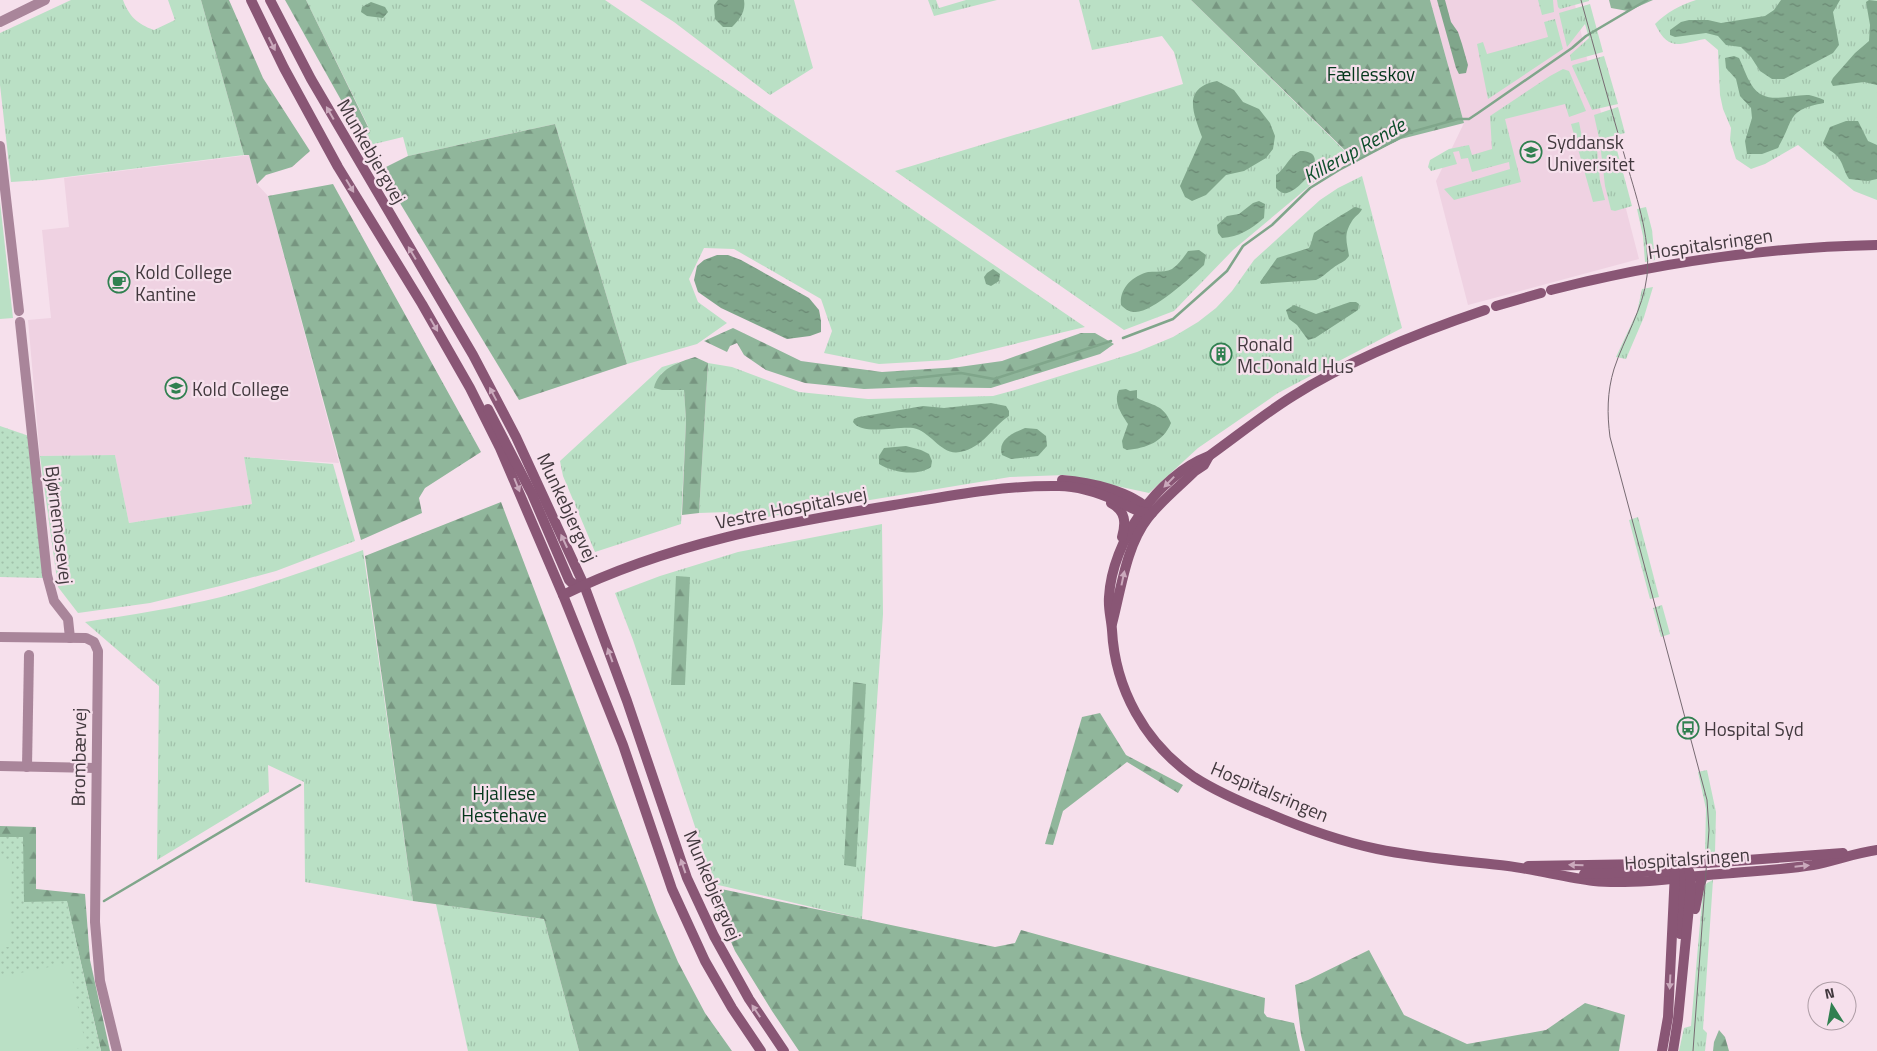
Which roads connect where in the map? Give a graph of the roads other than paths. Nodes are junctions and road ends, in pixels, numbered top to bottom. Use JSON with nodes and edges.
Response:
{"nodes":[{"id":1,"x":45,"y":0,"type":"edge"},
{"id":2,"x":251,"y":0,"type":"edge"},
{"id":3,"x":270,"y":0,"type":"edge"},
{"id":4,"x":0,"y":22,"type":"edge"},
{"id":5,"x":0,"y":146,"type":"edge"},
{"id":6,"x":1877,"y":245,"type":"edge"},
{"id":7,"x":1496,"y":306,"type":"dead end"},
{"id":8,"x":1485,"y":310,"type":"dead end"},
{"id":9,"x":19,"y":311,"type":"dead end"},
{"id":10,"x":20,"y":322,"type":"dead end"},
{"id":11,"x":452,"y":357,"type":"junction"},
{"id":12,"x":1035,"y":486,"type":"junction"},
{"id":13,"x":1146,"y":511,"type":"junction"},
{"id":14,"x":1116,"y":563,"type":"junction"},
{"id":15,"x":584,"y":585,"type":"junction"},
{"id":16,"x":563,"y":596,"type":"junction"},
{"id":17,"x":1112,"y":625,"type":"junction"},
{"id":18,"x":0,"y":637,"type":"edge"},
{"id":19,"x":70,"y":638,"type":"junction"},
{"id":20,"x":29,"y":655,"type":"dead end"},
{"id":21,"x":0,"y":766,"type":"edge"},
{"id":22,"x":27,"y":767,"type":"junction"},
{"id":23,"x":96,"y":768,"type":"junction"},
{"id":24,"x":1872,"y":851,"type":"edge"},
{"id":25,"x":1510,"y":867,"type":"junction"},
{"id":26,"x":1682,"y":872,"type":"junction"},
{"id":27,"x":1703,"y":876,"type":"junction"},
{"id":28,"x":1680,"y":994,"type":"junction"},
{"id":29,"x":117,"y":1051,"type":"edge"},
{"id":30,"x":762,"y":1051,"type":"edge"},
{"id":31,"x":784,"y":1051,"type":"edge"},
{"id":32,"x":1662,"y":1051,"type":"edge"},
{"id":33,"x":1673,"y":1051,"type":"edge"}],
"edges":[{"from":1,"to":4,"type":"street"},
{"from":2,"to":11,"type":"street","name":"Munkebjergvej","one_way":true},
{"from":15,"to":3,"type":"street","name":"Munkebjergvej","one_way":true},
{"from":5,"to":9,"type":"street"},
{"from":6,"to":7,"type":"street","name":"Hospitalsringen"},
{"from":8,"to":13,"type":"street","name":"Hospitalsringen"},
{"from":10,"to":19,"type":"street","name":"Bjørnemosevej"},
{"from":11,"to":15,"type":"street"},
{"from":11,"to":16,"type":"street","name":"Munkebjergvej","one_way":true},
{"from":12,"to":13,"type":"street","name":"Vestre Hospitalsvej"},
{"from":12,"to":14,"type":"street"},
{"from":12,"to":15,"type":"street","name":"Vestre Hospitalsvej"},
{"from":13,"to":14,"type":"street","name":"Hospitalsringen"},
{"from":17,"to":13,"type":"street","name":"Hospitalsringen","one_way":true},
{"from":14,"to":17,"type":"street","name":"Hospitalsringen"},
{"from":15,"to":16,"type":"street","name":"Vestre Hospitalsvej"},
{"from":31,"to":15,"type":"street","name":"Munkebjergvej","one_way":true},
{"from":16,"to":30,"type":"street","name":"Munkebjergvej"},
{"from":17,"to":25,"type":"street","name":"Hospitalsringen"},
{"from":18,"to":19,"type":"street","name":"Brombærvej"},
{"from":19,"to":23,"type":"street","name":"Brombærvej"},
{"from":20,"to":22,"type":"street"},
{"from":21,"to":22,"type":"street"},
{"from":22,"to":23,"type":"street"},
{"from":23,"to":29,"type":"street","name":"Brombærvej"},
{"from":24,"to":26,"type":"street","name":"Hospitalsringen"},
{"from":27,"to":24,"type":"street","name":"Hospitalsringen","one_way":true},
{"from":26,"to":25,"type":"street","name":"Hospitalsringen","one_way":true},
{"from":25,"to":26,"type":"street","name":"Hospitalsringen"},
{"from":26,"to":27,"type":"street","name":"Hospitalsringen"},
{"from":26,"to":28,"type":"street"},
{"from":26,"to":32,"type":"street","one_way":true},
{"from":27,"to":28,"type":"street"},
{"from":28,"to":33,"type":"street"}]}
